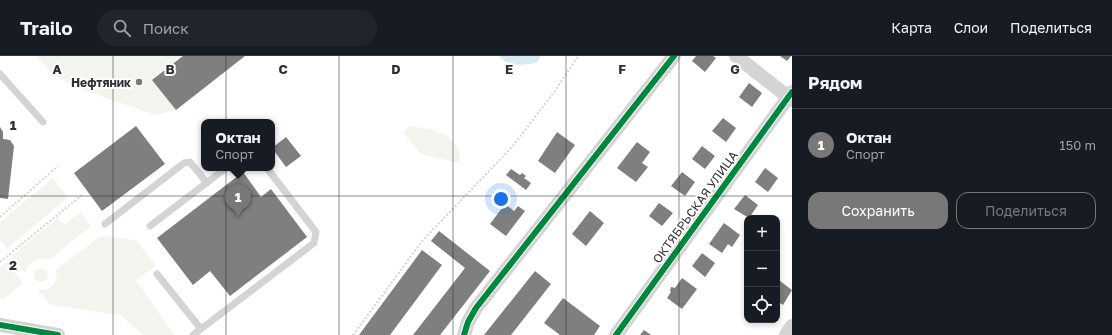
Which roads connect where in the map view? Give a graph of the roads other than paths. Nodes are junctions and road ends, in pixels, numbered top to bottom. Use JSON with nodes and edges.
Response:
{"nodes":[{"id":1,"x":674,"y":56,"type":"edge"},
{"id":2,"x":736,"y":56,"type":"edge"},
{"id":3,"x":0,"y":74,"type":"edge"},
{"id":4,"x":791,"y":97,"type":"edge"},
{"id":5,"x":43,"y":122,"type":"dead end"},
{"id":6,"x":222,"y":171,"type":"edge"},
{"id":7,"x":269,"y":171,"type":"edge"},
{"id":8,"x":206,"y":183,"type":"junction"},
{"id":9,"x":105,"y":224,"type":"dead end"},
{"id":10,"x":150,"y":226,"type":"dead end"},
{"id":11,"x":157,"y":274,"type":"dead end"},
{"id":12,"x":0,"y":325,"type":"edge"},
{"id":13,"x":792,"y":326,"type":"edge"},
{"id":14,"x":201,"y":329,"type":"junction"},
{"id":15,"x":58,"y":335,"type":"edge"},
{"id":16,"x":193,"y":335,"type":"edge"},
{"id":17,"x":464,"y":335,"type":"edge"},
{"id":18,"x":616,"y":335,"type":"edge"},
{"id":19,"x":786,"y":335,"type":"edge"}],
"edges":[{"from":1,"to":17,"type":"street"},
{"from":2,"to":4,"type":"street"},
{"from":3,"to":5,"type":"lane"},
{"from":4,"to":18,"type":"street","name":"ОКТЯБРЬСКАЯ УЛИЦА"},
{"from":6,"to":8,"type":"lane"},
{"from":7,"to":14,"type":"lane"},
{"from":8,"to":9,"type":"lane"},
{"from":8,"to":10,"type":"lane"},
{"from":11,"to":14,"type":"lane"},
{"from":12,"to":15,"type":"street"},
{"from":13,"to":19,"type":"street"},
{"from":14,"to":16,"type":"lane"}]}
